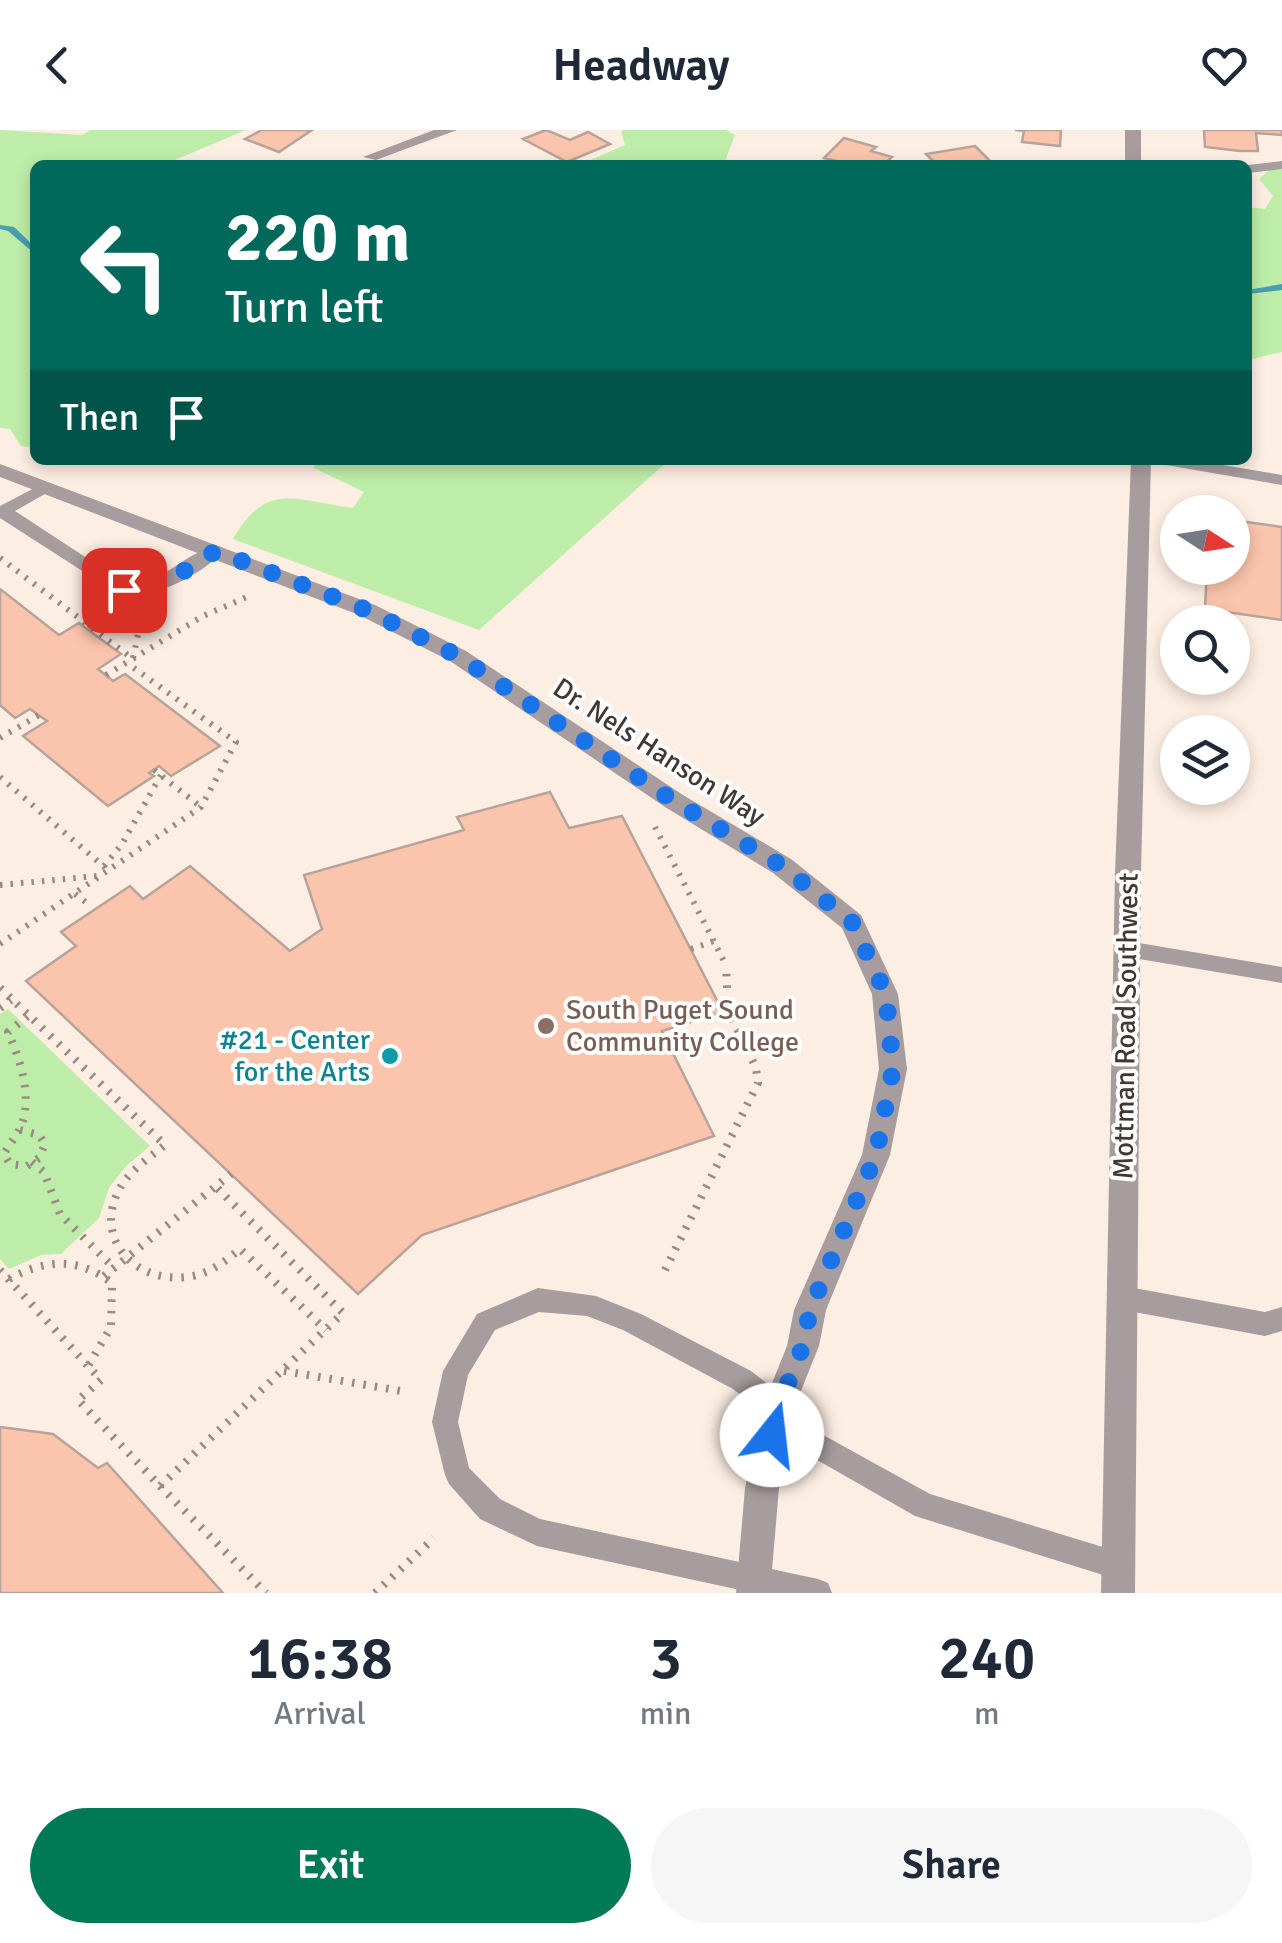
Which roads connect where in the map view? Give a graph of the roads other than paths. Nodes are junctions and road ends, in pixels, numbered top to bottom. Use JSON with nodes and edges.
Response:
{"nodes":[{"id":1,"x":449,"y":130,"type":"edge"},
{"id":2,"x":1134,"y":130,"type":"edge"},
{"id":3,"x":371,"y":157,"type":"dead end"},
{"id":4,"x":1133,"y":160,"type":"edge"},
{"id":5,"x":1282,"y":165,"type":"edge"},
{"id":6,"x":1252,"y":169,"type":"edge"},
{"id":7,"x":1141,"y":465,"type":"edge"},
{"id":8,"x":1195,"y":465,"type":"edge"},
{"id":9,"x":0,"y":470,"type":"edge"},
{"id":10,"x":1282,"y":480,"type":"edge"},
{"id":11,"x":46,"y":487,"type":"junction"},
{"id":12,"x":2,"y":512,"type":"edge"},
{"id":13,"x":216,"y":551,"type":"junction"},
{"id":14,"x":1127,"y":949,"type":"junction"},
{"id":15,"x":1282,"y":975,"type":"edge"},
{"id":16,"x":1123,"y":1298,"type":"junction"},
{"id":17,"x":1282,"y":1320,"type":"edge"},
{"id":18,"x":778,"y":1408,"type":"junction"},
{"id":19,"x":1118,"y":1580,"type":"edge"},
{"id":20,"x":752,"y":1586,"type":"edge"},
{"id":21,"x":818,"y":1593,"type":"edge"}],
"edges":[{"from":1,"to":3,"type":"street"},
{"from":2,"to":4,"type":"street"},
{"from":5,"to":6,"type":"lane"},
{"from":7,"to":14,"type":"street","name":"Mottman Road Southwest"},
{"from":8,"to":10,"type":"lane"},
{"from":9,"to":11,"type":"street","name":"Dr. Nels Hanson Way"},
{"from":11,"to":12,"type":"lane"},
{"from":11,"to":13,"type":"street","name":"Dr. Nels Hanson Way"},
{"from":12,"to":13,"type":"lane"},
{"from":13,"to":18,"type":"street","name":"Dr. Nels Hanson Way"},
{"from":14,"to":15,"type":"lane"},
{"from":14,"to":16,"type":"street","name":"Mottman Road Southwest"},
{"from":16,"to":17,"type":"lane"},
{"from":16,"to":19,"type":"street","name":"Mottman Road Southwest"},
{"from":18,"to":19,"type":"lane"},
{"from":18,"to":20,"type":"street","name":"Dr. Nels Hanson Way"},
{"from":18,"to":20,"type":"lane"},
{"from":20,"to":21,"type":"lane"}]}
